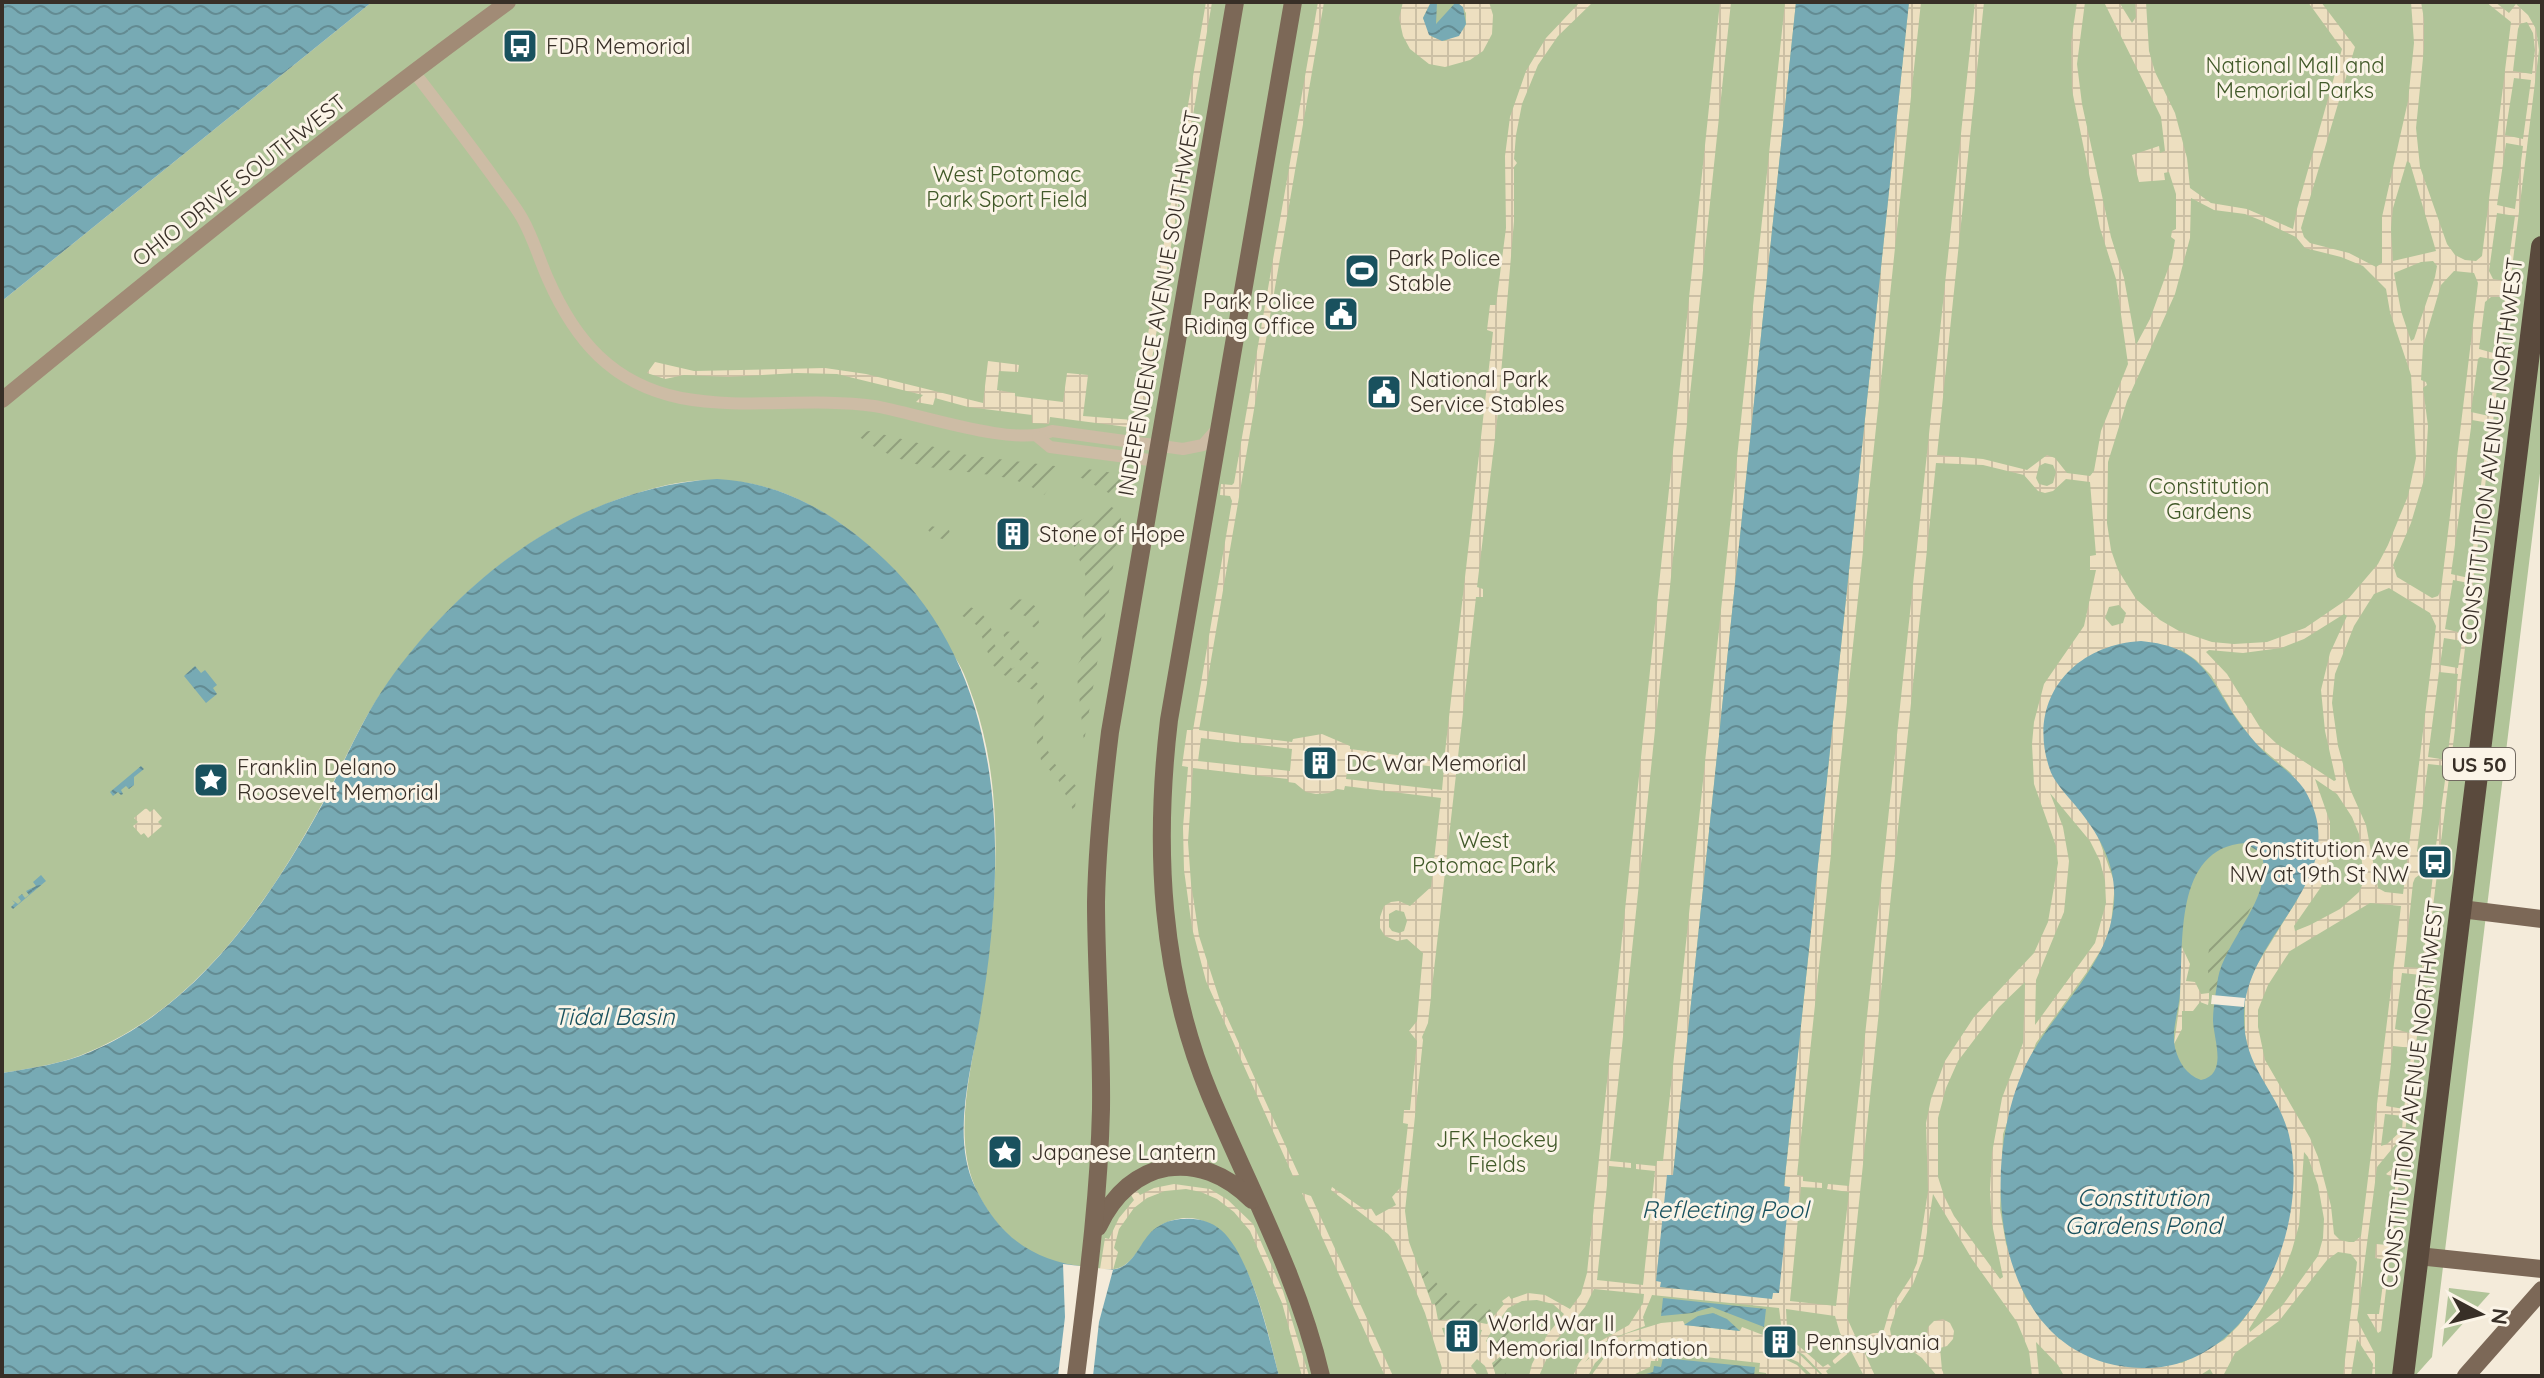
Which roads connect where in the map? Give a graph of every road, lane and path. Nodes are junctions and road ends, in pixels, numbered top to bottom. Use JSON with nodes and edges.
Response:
{"nodes":[{"id":1,"x":508,"y":2,"type":"edge"},
{"id":2,"x":1235,"y":2,"type":"edge"},
{"id":3,"x":1293,"y":2,"type":"edge"},
{"id":4,"x":414,"y":72,"type":"junction"},
{"id":5,"x":2542,"y":247,"type":"edge"},
{"id":6,"x":2540,"y":275,"type":"edge"},
{"id":7,"x":2,"y":400,"type":"edge"},
{"id":8,"x":1219,"y":426,"type":"junction"},
{"id":9,"x":1158,"y":453,"type":"junction"},
{"id":10,"x":2461,"y":909,"type":"junction"},
{"id":11,"x":2542,"y":919,"type":"edge"},
{"id":12,"x":1261,"y":1211,"type":"junction"},
{"id":13,"x":1093,"y":1237,"type":"junction"},
{"id":14,"x":2418,"y":1256,"type":"junction"},
{"id":15,"x":2540,"y":1267,"type":"edge"},
{"id":16,"x":2542,"y":1290,"type":"edge"},
{"id":17,"x":1076,"y":1376,"type":"edge"},
{"id":18,"x":1321,"y":1376,"type":"edge"},
{"id":19,"x":2403,"y":1376,"type":"edge"},
{"id":20,"x":2466,"y":1376,"type":"edge"}],
"edges":[{"from":1,"to":4,"type":"street","name":"OHIO DRIVE SOUTHWEST"},
{"from":2,"to":9,"type":"main road","name":"INDEPENDENCE AVENUE SOUTHWEST"},
{"from":3,"to":8,"type":"main road"},
{"from":4,"to":7,"type":"street","name":"OHIO DRIVE SOUTHWEST"},
{"from":4,"to":9,"type":"street"},
{"from":5,"to":6,"type":"highway","name":"CONSTITUTION AVENUE NORTHWEST","number":"US 50"},
{"from":6,"to":10,"type":"highway","name":"CONSTITUTION AVENUE NORTHWEST","number":"US 50"},
{"from":8,"to":9,"type":"street"},
{"from":8,"to":12,"type":"main road"},
{"from":9,"to":13,"type":"main road","name":"INDEPENDENCE AVENUE SOUTHWEST"},
{"from":10,"to":11,"type":"main road"},
{"from":10,"to":14,"type":"highway","name":"CONSTITUTION AVENUE NORTHWEST","number":"US 50"},
{"from":12,"to":13,"type":"main road"},
{"from":12,"to":18,"type":"main road"},
{"from":13,"to":17,"type":"main road","name":"INDEPENDENCE AVENUE SOUTHWEST"},
{"from":14,"to":15,"type":"main road"},
{"from":14,"to":19,"type":"highway","name":"CONSTITUTION AVENUE NORTHWEST","number":"US 50"},
{"from":16,"to":20,"type":"main road"}]}
